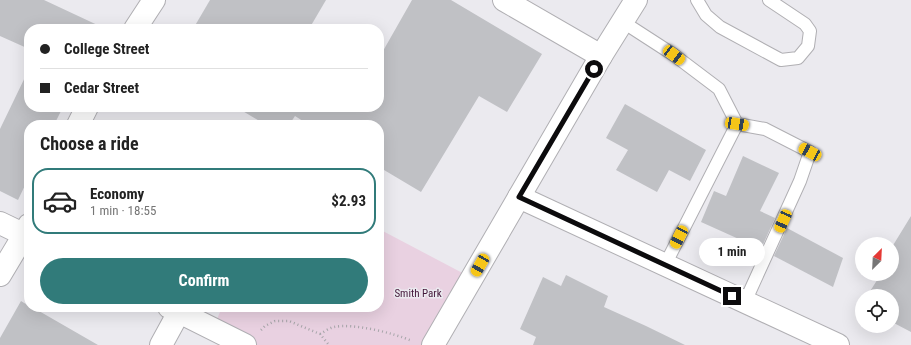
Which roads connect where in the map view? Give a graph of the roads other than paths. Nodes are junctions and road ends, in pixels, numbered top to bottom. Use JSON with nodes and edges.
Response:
{"nodes":[{"id":1,"x":154,"y":0,"type":"edge"},
{"id":2,"x":504,"y":0,"type":"edge"},
{"id":3,"x":636,"y":0,"type":"edge"},
{"id":4,"x":697,"y":0,"type":"edge"},
{"id":5,"x":769,"y":0,"type":"edge"},
{"id":6,"x":623,"y":22,"type":"junction"},
{"id":7,"x":138,"y":24,"type":"edge"},
{"id":8,"x":601,"y":56,"type":"junction"},
{"id":9,"x":737,"y":124,"type":"junction"},
{"id":10,"x":519,"y":197,"type":"junction"},
{"id":11,"x":0,"y":223,"type":"edge"},
{"id":12,"x":24,"y":231,"type":"edge"},
{"id":13,"x":24,"y":237,"type":"edge"},
{"id":14,"x":665,"y":264,"type":"junction"},
{"id":15,"x":0,"y":275,"type":"edge"},
{"id":16,"x":745,"y":302,"type":"junction"},
{"id":17,"x":173,"y":312,"type":"edge"},
{"id":18,"x":182,"y":312,"type":"edge"},
{"id":19,"x":252,"y":338,"type":"edge"},
{"id":20,"x":808,"y":339,"type":"edge"},
{"id":21,"x":434,"y":343,"type":"edge"},
{"id":22,"x":161,"y":345,"type":"edge"},
{"id":23,"x":838,"y":345,"type":"edge"}],
"edges":[{"from":1,"to":7,"type":"street"},
{"from":2,"to":8,"type":"street"},
{"from":3,"to":6,"type":"street"},
{"from":4,"to":5,"type":"lane"},
{"from":6,"to":8,"type":"street"},
{"from":6,"to":9,"type":"lane"},
{"from":8,"to":10,"type":"street"},
{"from":9,"to":14,"type":"lane"},
{"from":9,"to":16,"type":"lane"},
{"from":10,"to":14,"type":"street"},
{"from":10,"to":21,"type":"street"},
{"from":11,"to":12,"type":"street"},
{"from":13,"to":15,"type":"street"},
{"from":14,"to":16,"type":"street"},
{"from":16,"to":20,"type":"street"},
{"from":17,"to":22,"type":"street"},
{"from":18,"to":19,"type":"street"},
{"from":20,"to":23,"type":"street"}]}
